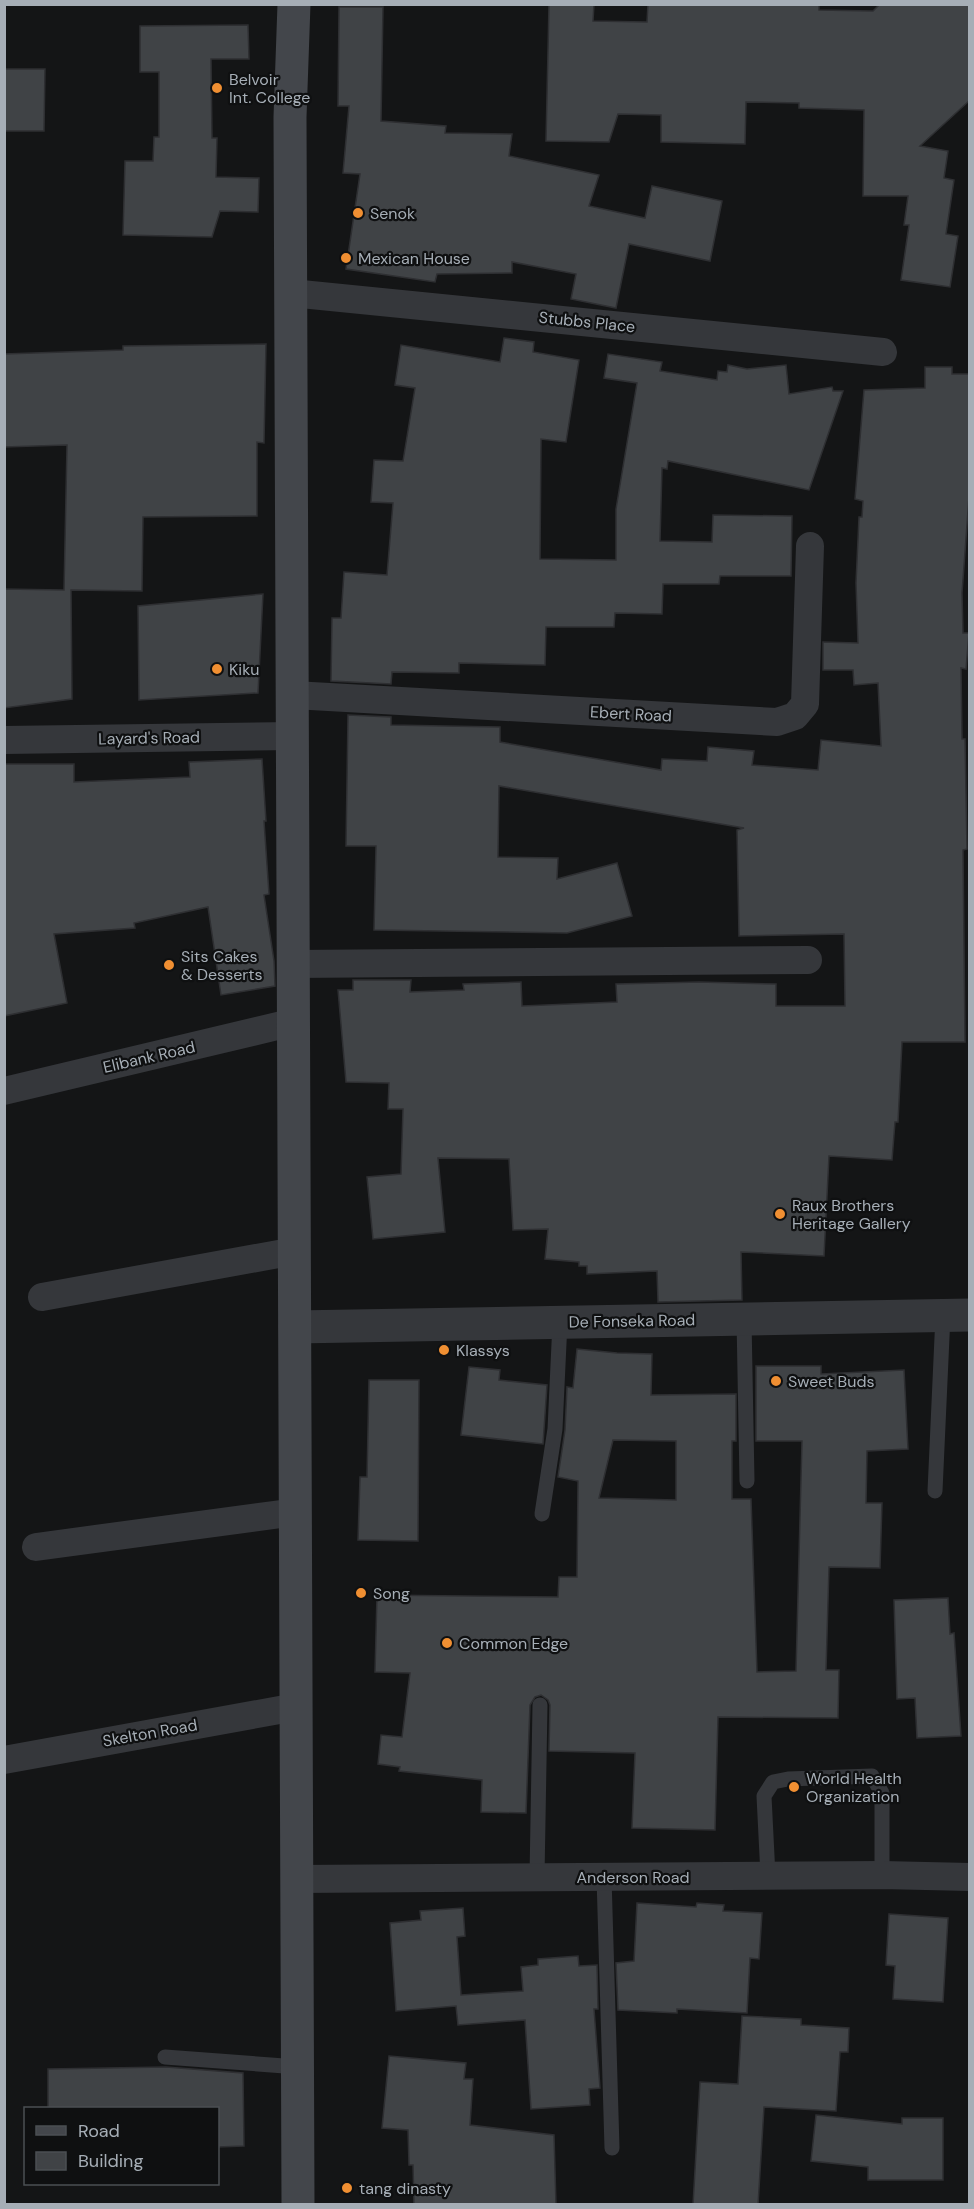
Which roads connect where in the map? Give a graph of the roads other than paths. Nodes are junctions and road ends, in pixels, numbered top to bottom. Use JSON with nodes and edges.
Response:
{"nodes":[{"id":1,"x":294,"y":4,"type":"edge"},
{"id":2,"x":291,"y":293,"type":"junction"},
{"id":3,"x":883,"y":352,"type":"dead end"},
{"id":4,"x":810,"y":546,"type":"dead end"},
{"id":5,"x":293,"y":695,"type":"junction"},
{"id":6,"x":293,"y":736,"type":"junction"},
{"id":7,"x":4,"y":740,"type":"edge"},
{"id":8,"x":808,"y":960,"type":"dead end"},
{"id":9,"x":294,"y":964,"type":"junction"},
{"id":10,"x":294,"y":1022,"type":"junction"},
{"id":11,"x":4,"y":1091,"type":"edge"},
{"id":12,"x":295,"y":1251,"type":"junction"},
{"id":13,"x":42,"y":1296,"type":"dead end"},
{"id":14,"x":956,"y":1315,"type":"edge"},
{"id":15,"x":744,"y":1319,"type":"junction"},
{"id":16,"x":560,"y":1322,"type":"junction"},
{"id":17,"x":295,"y":1327,"type":"junction"},
{"id":18,"x":747,"y":1481,"type":"dead end"},
{"id":19,"x":935,"y":1491,"type":"dead end"},
{"id":20,"x":296,"y":1512,"type":"junction"},
{"id":21,"x":542,"y":1514,"type":"dead end"},
{"id":22,"x":36,"y":1547,"type":"dead end"},
{"id":23,"x":540,"y":1705,"type":"dead end"},
{"id":24,"x":296,"y":1707,"type":"junction"},
{"id":25,"x":4,"y":1760,"type":"edge"},
{"id":26,"x":882,"y":1875,"type":"junction"},
{"id":27,"x":768,"y":1876,"type":"junction"},
{"id":28,"x":537,"y":1877,"type":"junction"},
{"id":29,"x":604,"y":1877,"type":"junction"},
{"id":30,"x":969,"y":1877,"type":"edge"},
{"id":31,"x":297,"y":1879,"type":"junction"},
{"id":32,"x":165,"y":2057,"type":"dead end"},
{"id":33,"x":298,"y":2067,"type":"junction"},
{"id":34,"x":612,"y":2148,"type":"dead end"},
{"id":35,"x":298,"y":2205,"type":"edge"}],
"edges":[{"from":1,"to":2,"type":"main road"},
{"from":2,"to":3,"type":"street","name":"Stubbs Place"},
{"from":2,"to":5,"type":"main road"},
{"from":4,"to":5,"type":"street","name":"Ebert Road"},
{"from":5,"to":6,"type":"main road"},
{"from":6,"to":7,"type":"street","name":"Layard's Road"},
{"from":6,"to":9,"type":"main road"},
{"from":8,"to":9,"type":"street"},
{"from":9,"to":10,"type":"main road"},
{"from":10,"to":11,"type":"street","name":"Elibank Road"},
{"from":10,"to":12,"type":"main road"},
{"from":12,"to":13,"type":"street"},
{"from":12,"to":17,"type":"main road"},
{"from":14,"to":15,"type":"street","name":"De Fonseka Road"},
{"from":14,"to":19,"type":"lane"},
{"from":15,"to":16,"type":"street","name":"De Fonseka Road"},
{"from":15,"to":18,"type":"lane"},
{"from":16,"to":17,"type":"street","name":"De Fonseka Road"},
{"from":16,"to":21,"type":"lane"},
{"from":17,"to":20,"type":"main road"},
{"from":20,"to":22,"type":"street"},
{"from":20,"to":24,"type":"main road"},
{"from":23,"to":28,"type":"lane"},
{"from":24,"to":25,"type":"street","name":"Skelton Road"},
{"from":24,"to":31,"type":"main road"},
{"from":26,"to":27,"type":"street","name":"Anderson Road"},
{"from":26,"to":27,"type":"lane"},
{"from":26,"to":30,"type":"street","name":"Anderson Road"},
{"from":27,"to":29,"type":"street","name":"Anderson Road"},
{"from":28,"to":29,"type":"street","name":"Anderson Road"},
{"from":28,"to":31,"type":"street","name":"Anderson Road"},
{"from":29,"to":34,"type":"lane"},
{"from":31,"to":33,"type":"main road"},
{"from":32,"to":33,"type":"lane"},
{"from":33,"to":35,"type":"main road"}]}
